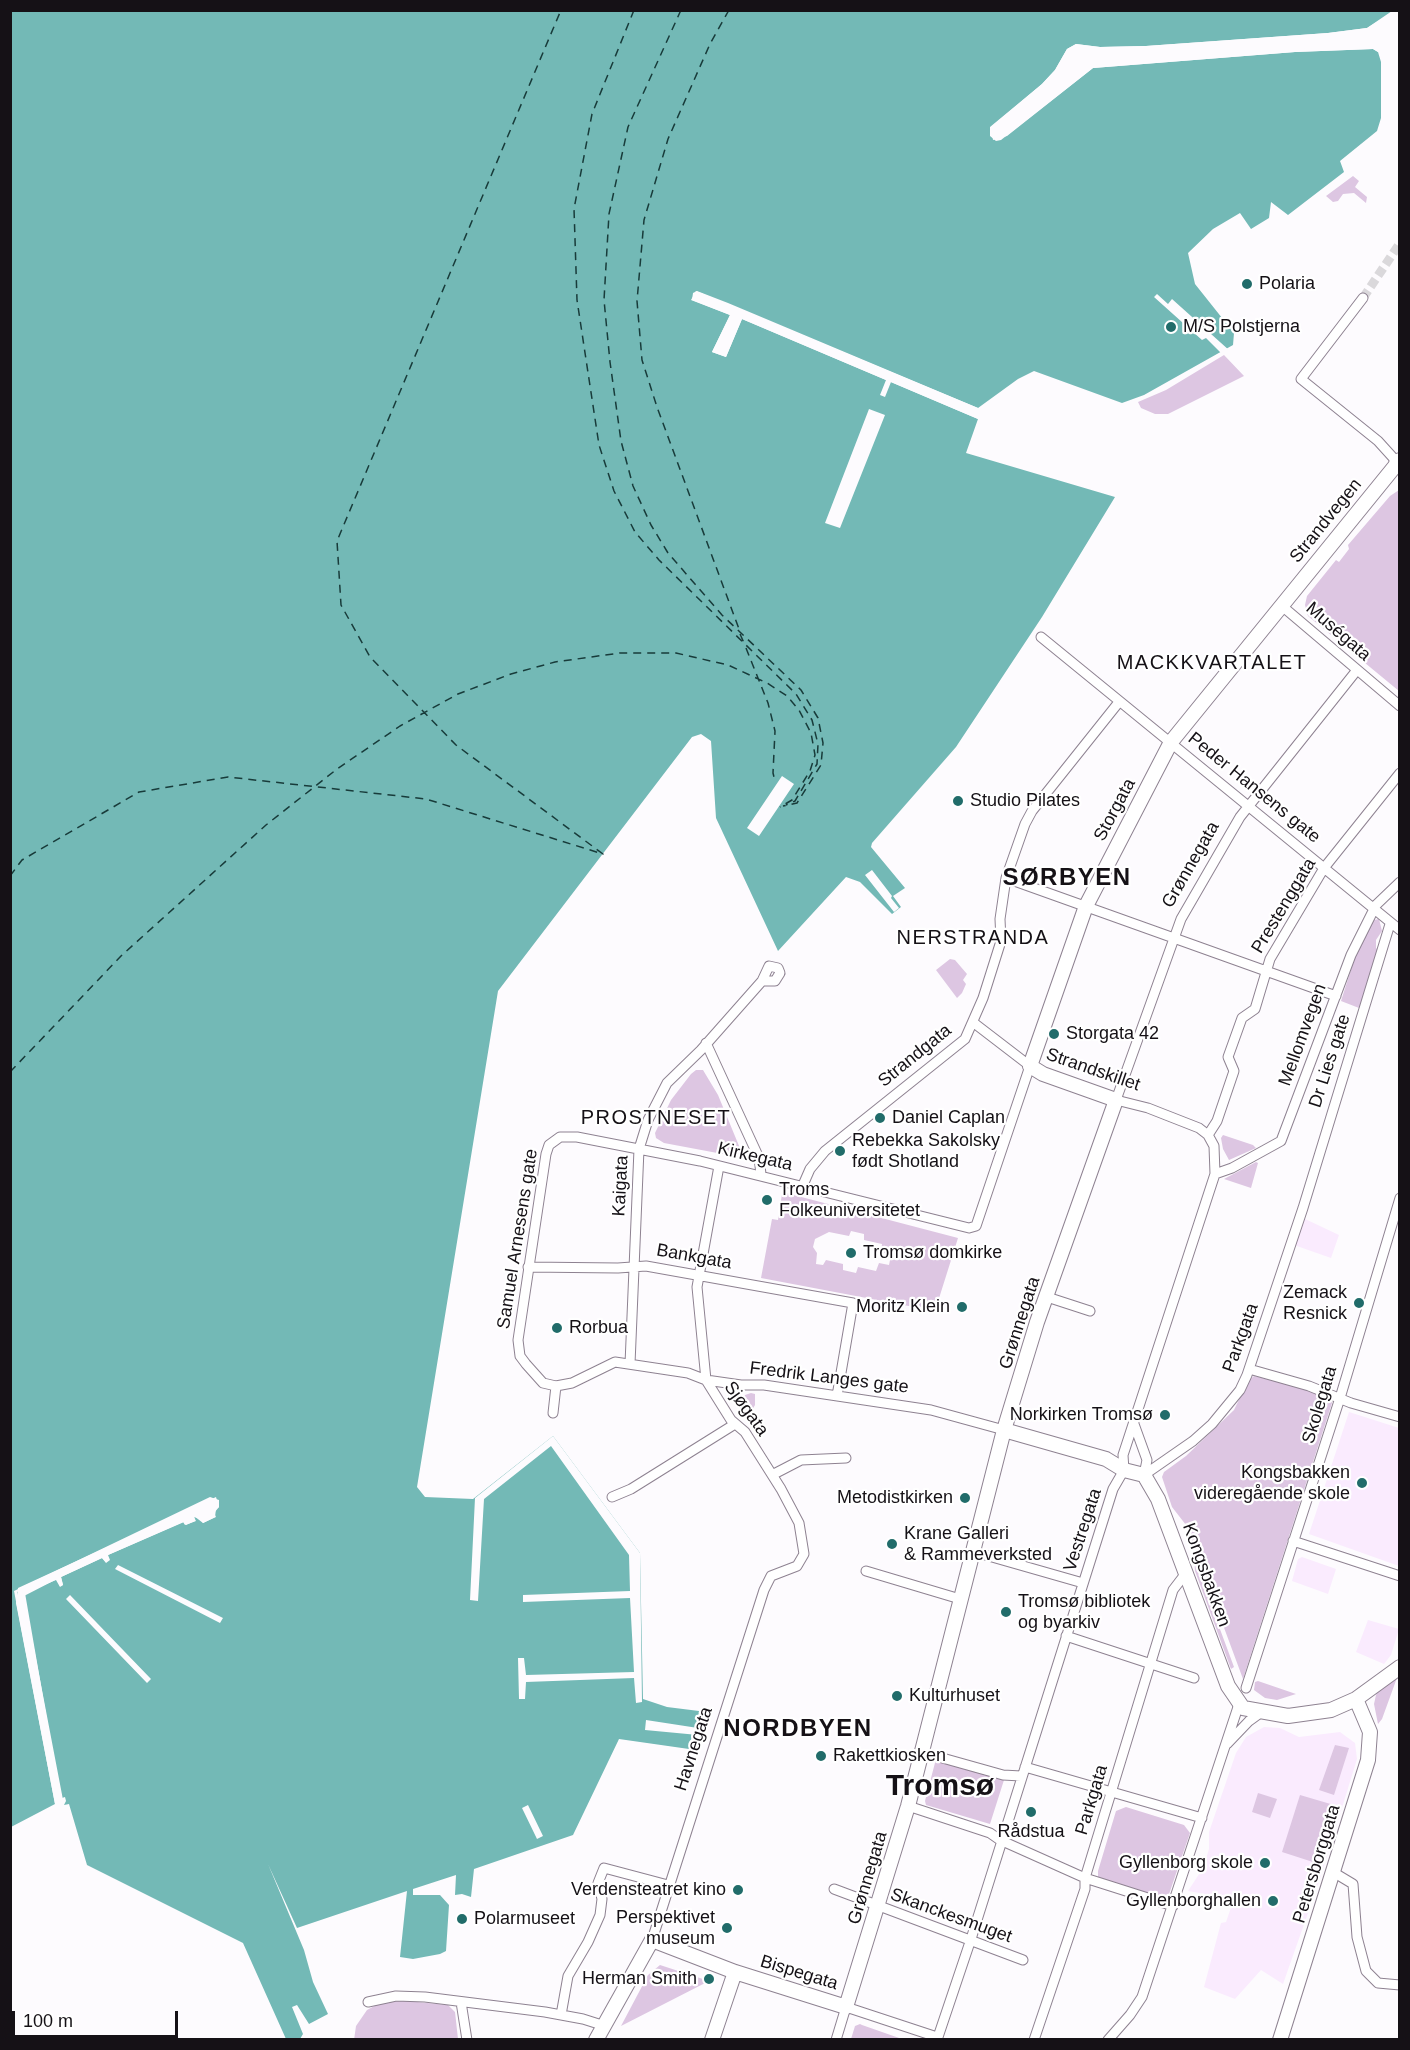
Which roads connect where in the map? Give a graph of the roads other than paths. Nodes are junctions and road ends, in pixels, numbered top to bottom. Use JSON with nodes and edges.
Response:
{"nodes":[{"id":1,"x":1363,"y":298,"type":"tunnel mouth"},
{"id":2,"x":1399,"y":462,"type":"edge"},
{"id":3,"x":1282,"y":606,"type":"junction"},
{"id":4,"x":1041,"y":637,"type":"dead end"},
{"id":5,"x":1357,"y":670,"type":"junction"},
{"id":6,"x":1119,"y":702,"type":"junction"},
{"id":7,"x":1400,"y":706,"type":"edge"},
{"id":8,"x":1171,"y":742,"type":"junction"},
{"id":9,"x":1400,"y":773,"type":"edge"},
{"id":10,"x":1249,"y":807,"type":"junction"},
{"id":11,"x":1324,"y":868,"type":"junction"},
{"id":12,"x":1006,"y":878,"type":"junction"},
{"id":13,"x":1400,"y":882,"type":"edge"},
{"id":14,"x":1086,"y":906,"type":"junction"},
{"id":15,"x":1374,"y":909,"type":"junction"},
{"id":16,"x":1390,"y":924,"type":"junction"},
{"id":17,"x":1400,"y":930,"type":"edge"},
{"id":18,"x":1173,"y":939,"type":"junction"},
{"id":19,"x":1266,"y":971,"type":"junction"},
{"id":20,"x":762,"y":981,"type":"dead end"},
{"id":21,"x":1336,"y":996,"type":"junction"},
{"id":22,"x":974,"y":1023,"type":"junction"},
{"id":23,"x":706,"y":1043,"type":"junction"},
{"id":24,"x":1030,"y":1066,"type":"junction"},
{"id":25,"x":1116,"y":1100,"type":"junction"},
{"id":26,"x":1208,"y":1136,"type":"junction"},
{"id":27,"x":564,"y":1137,"type":"joint"},
{"id":28,"x":639,"y":1149,"type":"junction"},
{"id":29,"x":719,"y":1166,"type":"junction"},
{"id":30,"x":761,"y":1174,"type":"junction"},
{"id":31,"x":1215,"y":1174,"type":"junction"},
{"id":32,"x":803,"y":1185,"type":"junction"},
{"id":33,"x":1400,"y":1198,"type":"edge"},
{"id":34,"x":1303,"y":1208,"type":"joint"},
{"id":35,"x":972,"y":1228,"type":"joint"},
{"id":36,"x":636,"y":1266,"type":"junction"},
{"id":37,"x":528,"y":1267,"type":"junction"},
{"id":38,"x":699,"y":1275,"type":"junction"},
{"id":39,"x":1047,"y":1298,"type":"junction"},
{"id":40,"x":1090,"y":1311,"type":"dead end"},
{"id":41,"x":630,"y":1364,"type":"junction"},
{"id":42,"x":1249,"y":1369,"type":"junction"},
{"id":43,"x":706,"y":1380,"type":"junction"},
{"id":44,"x":556,"y":1386,"type":"junction"},
{"id":45,"x":837,"y":1396,"type":"junction"},
{"id":46,"x":1340,"y":1398,"type":"junction"},
{"id":47,"x":553,"y":1413,"type":"dead end"},
{"id":48,"x":1400,"y":1417,"type":"edge"},
{"id":49,"x":735,"y":1424,"type":"junction"},
{"id":50,"x":1134,"y":1424,"type":"junction"},
{"id":51,"x":1004,"y":1430,"type":"junction"},
{"id":52,"x":846,"y":1458,"type":"dead end"},
{"id":53,"x":1124,"y":1470,"type":"junction"},
{"id":54,"x":772,"y":1475,"type":"junction"},
{"id":55,"x":1144,"y":1475,"type":"junction"},
{"id":56,"x":612,"y":1497,"type":"dead end"},
{"id":57,"x":1293,"y":1541,"type":"junction"},
{"id":58,"x":971,"y":1551,"type":"junction"},
{"id":59,"x":866,"y":1571,"type":"dead end"},
{"id":60,"x":776,"y":1573,"type":"joint"},
{"id":61,"x":1186,"y":1573,"type":"junction"},
{"id":62,"x":1400,"y":1576,"type":"edge"},
{"id":63,"x":1083,"y":1583,"type":"junction"},
{"id":64,"x":960,"y":1599,"type":"junction"},
{"id":65,"x":1066,"y":1636,"type":"junction"},
{"id":66,"x":1150,"y":1665,"type":"junction"},
{"id":67,"x":1400,"y":1667,"type":"edge"},
{"id":68,"x":1194,"y":1678,"type":"dead end"},
{"id":69,"x":1246,"y":1688,"type":"dead end"},
{"id":70,"x":1356,"y":1699,"type":"junction"},
{"id":71,"x":1239,"y":1704,"type":"junction"},
{"id":72,"x":1260,"y":1713,"type":"junction"},
{"id":73,"x":1227,"y":1744,"type":"junction"},
{"id":74,"x":921,"y":1752,"type":"junction"},
{"id":75,"x":1023,"y":1771,"type":"junction"},
{"id":76,"x":1111,"y":1792,"type":"junction"},
{"id":77,"x":908,"y":1806,"type":"junction"},
{"id":78,"x":1202,"y":1818,"type":"junction"},
{"id":79,"x":1000,"y":1840,"type":"junction"},
{"id":80,"x":1334,"y":1872,"type":"junction"},
{"id":81,"x":1085,"y":1878,"type":"junction"},
{"id":82,"x":668,"y":1886,"type":"junction"},
{"id":83,"x":834,"y":1889,"type":"dead end"},
{"id":84,"x":1173,"y":1906,"type":"junction"},
{"id":85,"x":879,"y":1907,"type":"junction"},
{"id":86,"x":971,"y":1939,"type":"junction"},
{"id":87,"x":652,"y":1940,"type":"junction"},
{"id":88,"x":1023,"y":1960,"type":"dead end"},
{"id":89,"x":735,"y":1972,"type":"junction"},
{"id":90,"x":1400,"y":1985,"type":"edge"},
{"id":91,"x":368,"y":2002,"type":"dead end"},
{"id":92,"x":461,"y":2002,"type":"junction"},
{"id":93,"x":846,"y":2007,"type":"junction"},
{"id":94,"x":561,"y":2015,"type":"junction"},
{"id":95,"x":605,"y":2026,"type":"junction"},
{"id":96,"x":937,"y":2038,"type":"edge"},
{"id":97,"x":467,"y":2040,"type":"edge"},
{"id":98,"x":596,"y":2040,"type":"edge"},
{"id":99,"x":712,"y":2040,"type":"edge"},
{"id":100,"x":836,"y":2040,"type":"edge"},
{"id":101,"x":1034,"y":2040,"type":"edge"},
{"id":102,"x":1108,"y":2040,"type":"edge"},
{"id":103,"x":1280,"y":2040,"type":"edge"}],
"edges":[{"from":1,"to":2,"type":"street"},
{"from":2,"to":3,"type":"street","name":"Strandvegen"},
{"from":3,"to":5,"type":"street","name":"Muségata"},
{"from":3,"to":8,"type":"street","name":"Storgata"},
{"from":4,"to":6,"type":"street"},
{"from":5,"to":7,"type":"street","name":"Muségata"},
{"from":5,"to":10,"type":"street","name":"Grønnegata"},
{"from":6,"to":8,"type":"street","name":"Peder Hansens gate"},
{"from":6,"to":12,"type":"street","name":"Strandgata"},
{"from":8,"to":10,"type":"street","name":"Peder Hansens gate"},
{"from":8,"to":14,"type":"street","name":"Storgata"},
{"from":9,"to":11,"type":"street","name":"Prestenggata"},
{"from":10,"to":11,"type":"street","name":"Peder Hansens gate"},
{"from":10,"to":18,"type":"street","name":"Grønnegata"},
{"from":11,"to":15,"type":"street","name":"Peder Hansens gate"},
{"from":11,"to":19,"type":"street","name":"Prestenggata"},
{"from":12,"to":14,"type":"street"},
{"from":12,"to":22,"type":"street","name":"Strandgata"},
{"from":13,"to":15,"type":"street","name":"Mellomvegen"},
{"from":14,"to":18,"type":"street"},
{"from":14,"to":24,"type":"street","name":"Storgata"},
{"from":15,"to":16,"type":"street","name":"Peder Hansens gate"},
{"from":15,"to":21,"type":"street","name":"Mellomvegen"},
{"from":16,"to":17,"type":"street","name":"Peder Hansens gate"},
{"from":16,"to":34,"type":"street","name":"Dr Lies gate"},
{"from":18,"to":19,"type":"street"},
{"from":18,"to":25,"type":"street","name":"Grønnegata"},
{"from":19,"to":21,"type":"street"},
{"from":19,"to":26,"type":"street","name":"Prestenggata"},
{"from":20,"to":23,"type":"street","name":"Kaigata"},
{"from":21,"to":31,"type":"street","name":"Mellomvegen"},
{"from":22,"to":24,"type":"street","name":"Strandskillet"},
{"from":22,"to":32,"type":"street","name":"Strandgata"},
{"from":23,"to":28,"type":"street","name":"Kaigata"},
{"from":23,"to":30,"type":"street"},
{"from":24,"to":25,"type":"street","name":"Strandskillet"},
{"from":24,"to":35,"type":"street","name":"Storgata"},
{"from":25,"to":26,"type":"street","name":"Strandskillet"},
{"from":25,"to":39,"type":"street","name":"Grønnegata"},
{"from":26,"to":31,"type":"street","name":"Vestregata"},
{"from":27,"to":28,"type":"street","name":"Kirkegata"},
{"from":27,"to":37,"type":"street","name":"Samuel Arnesens gate"},
{"from":28,"to":29,"type":"street","name":"Kirkegata"},
{"from":28,"to":36,"type":"street","name":"Kaigata"},
{"from":29,"to":30,"type":"street","name":"Kirkegata"},
{"from":29,"to":38,"type":"street","name":"Sjøgata"},
{"from":30,"to":32,"type":"street","name":"Kirkegata"},
{"from":31,"to":50,"type":"street","name":"Vestregata"},
{"from":32,"to":35,"type":"street","name":"Kirkegata"},
{"from":33,"to":46,"type":"street","name":"Skolegata"},
{"from":34,"to":42,"type":"street","name":"Parkgata"},
{"from":36,"to":37,"type":"street","name":"Bankgata"},
{"from":36,"to":38,"type":"street","name":"Bankgata"},
{"from":36,"to":41,"type":"street","name":"Kaigata"},
{"from":37,"to":44,"type":"street","name":"Samuel Arnesens gate"},
{"from":38,"to":43,"type":"street","name":"Sjøgata"},
{"from":38,"to":45,"type":"street","name":"Bankgata"},
{"from":39,"to":40,"type":"street"},
{"from":39,"to":51,"type":"street","name":"Grønnegata"},
{"from":41,"to":43,"type":"street","name":"Fredrik Langes gate"},
{"from":41,"to":44,"type":"street","name":"Fredrik Langes gate"},
{"from":42,"to":46,"type":"street"},
{"from":42,"to":55,"type":"street","name":"Parkgata"},
{"from":43,"to":45,"type":"street","name":"Fredrik Langes gate"},
{"from":43,"to":49,"type":"street","name":"Sjøgata"},
{"from":44,"to":47,"type":"street"},
{"from":45,"to":51,"type":"street","name":"Fredrik Langes gate"},
{"from":46,"to":48,"type":"street"},
{"from":46,"to":57,"type":"street","name":"Skolegata"},
{"from":49,"to":54,"type":"street","name":"Sjøgata"},
{"from":49,"to":56,"type":"street"},
{"from":50,"to":53,"type":"street","name":"Vestregata"},
{"from":50,"to":55,"type":"street","name":"Kongsbakken"},
{"from":51,"to":53,"type":"street","name":"Fredrik Langes gate"},
{"from":51,"to":58,"type":"street","name":"Grønnegata"},
{"from":52,"to":54,"type":"street"},
{"from":53,"to":55,"type":"street","name":"Fredrik Langes gate"},
{"from":53,"to":63,"type":"street","name":"Vestregata"},
{"from":54,"to":60,"type":"street","name":"Sjøgata"},
{"from":55,"to":61,"type":"street","name":"Kongsbakken"},
{"from":57,"to":62,"type":"street"},
{"from":57,"to":69,"type":"street","name":"Skolegata"},
{"from":58,"to":63,"type":"street"},
{"from":58,"to":64,"type":"street","name":"Grønnegata"},
{"from":59,"to":64,"type":"street"},
{"from":60,"to":82,"type":"street","name":"Havnegata"},
{"from":61,"to":66,"type":"street","name":"Parkgata"},
{"from":61,"to":71,"type":"street","name":"Kongsbakken"},
{"from":63,"to":65,"type":"street","name":"Vestregata"},
{"from":64,"to":74,"type":"street","name":"Grønnegata"},
{"from":65,"to":66,"type":"street"},
{"from":65,"to":75,"type":"street","name":"Vestregata"},
{"from":66,"to":68,"type":"street"},
{"from":66,"to":76,"type":"street","name":"Parkgata"},
{"from":67,"to":70,"type":"street"},
{"from":70,"to":72,"type":"street"},
{"from":70,"to":80,"type":"street","name":"Petersborggata"},
{"from":71,"to":72,"type":"street"},
{"from":71,"to":73,"type":"street"},
{"from":72,"to":73,"type":"street"},
{"from":73,"to":78,"type":"street"},
{"from":74,"to":75,"type":"street"},
{"from":74,"to":77,"type":"street","name":"Grønnegata"},
{"from":75,"to":76,"type":"street"},
{"from":75,"to":79,"type":"street","name":"Vestregata"},
{"from":76,"to":78,"type":"street"},
{"from":76,"to":81,"type":"street","name":"Parkgata"},
{"from":77,"to":79,"type":"street"},
{"from":77,"to":85,"type":"street","name":"Grønnegata"},
{"from":78,"to":84,"type":"street"},
{"from":79,"to":81,"type":"street"},
{"from":79,"to":86,"type":"street","name":"Vestregata"},
{"from":80,"to":90,"type":"street"},
{"from":80,"to":103,"type":"street","name":"Petersborggata"},
{"from":81,"to":84,"type":"street"},
{"from":81,"to":101,"type":"street","name":"Parkgata"},
{"from":82,"to":87,"type":"street","name":"Havnegata"},
{"from":82,"to":94,"type":"street"},
{"from":83,"to":85,"type":"street","name":"Skanckesmuget"},
{"from":84,"to":102,"type":"street"},
{"from":85,"to":86,"type":"street","name":"Skanckesmuget"},
{"from":85,"to":93,"type":"street","name":"Grønnegata"},
{"from":86,"to":88,"type":"street","name":"Skanckesmuget"},
{"from":86,"to":96,"type":"street","name":"Vestregata"},
{"from":87,"to":89,"type":"street","name":"Bispegata"},
{"from":87,"to":95,"type":"street"},
{"from":89,"to":93,"type":"street","name":"Bispegata"},
{"from":89,"to":99,"type":"street"},
{"from":91,"to":92,"type":"street"},
{"from":92,"to":94,"type":"street"},
{"from":92,"to":97,"type":"street"},
{"from":93,"to":96,"type":"street","name":"Bispegata"},
{"from":93,"to":100,"type":"street","name":"Grønnegata"},
{"from":94,"to":95,"type":"street"},
{"from":95,"to":98,"type":"street"}]}
